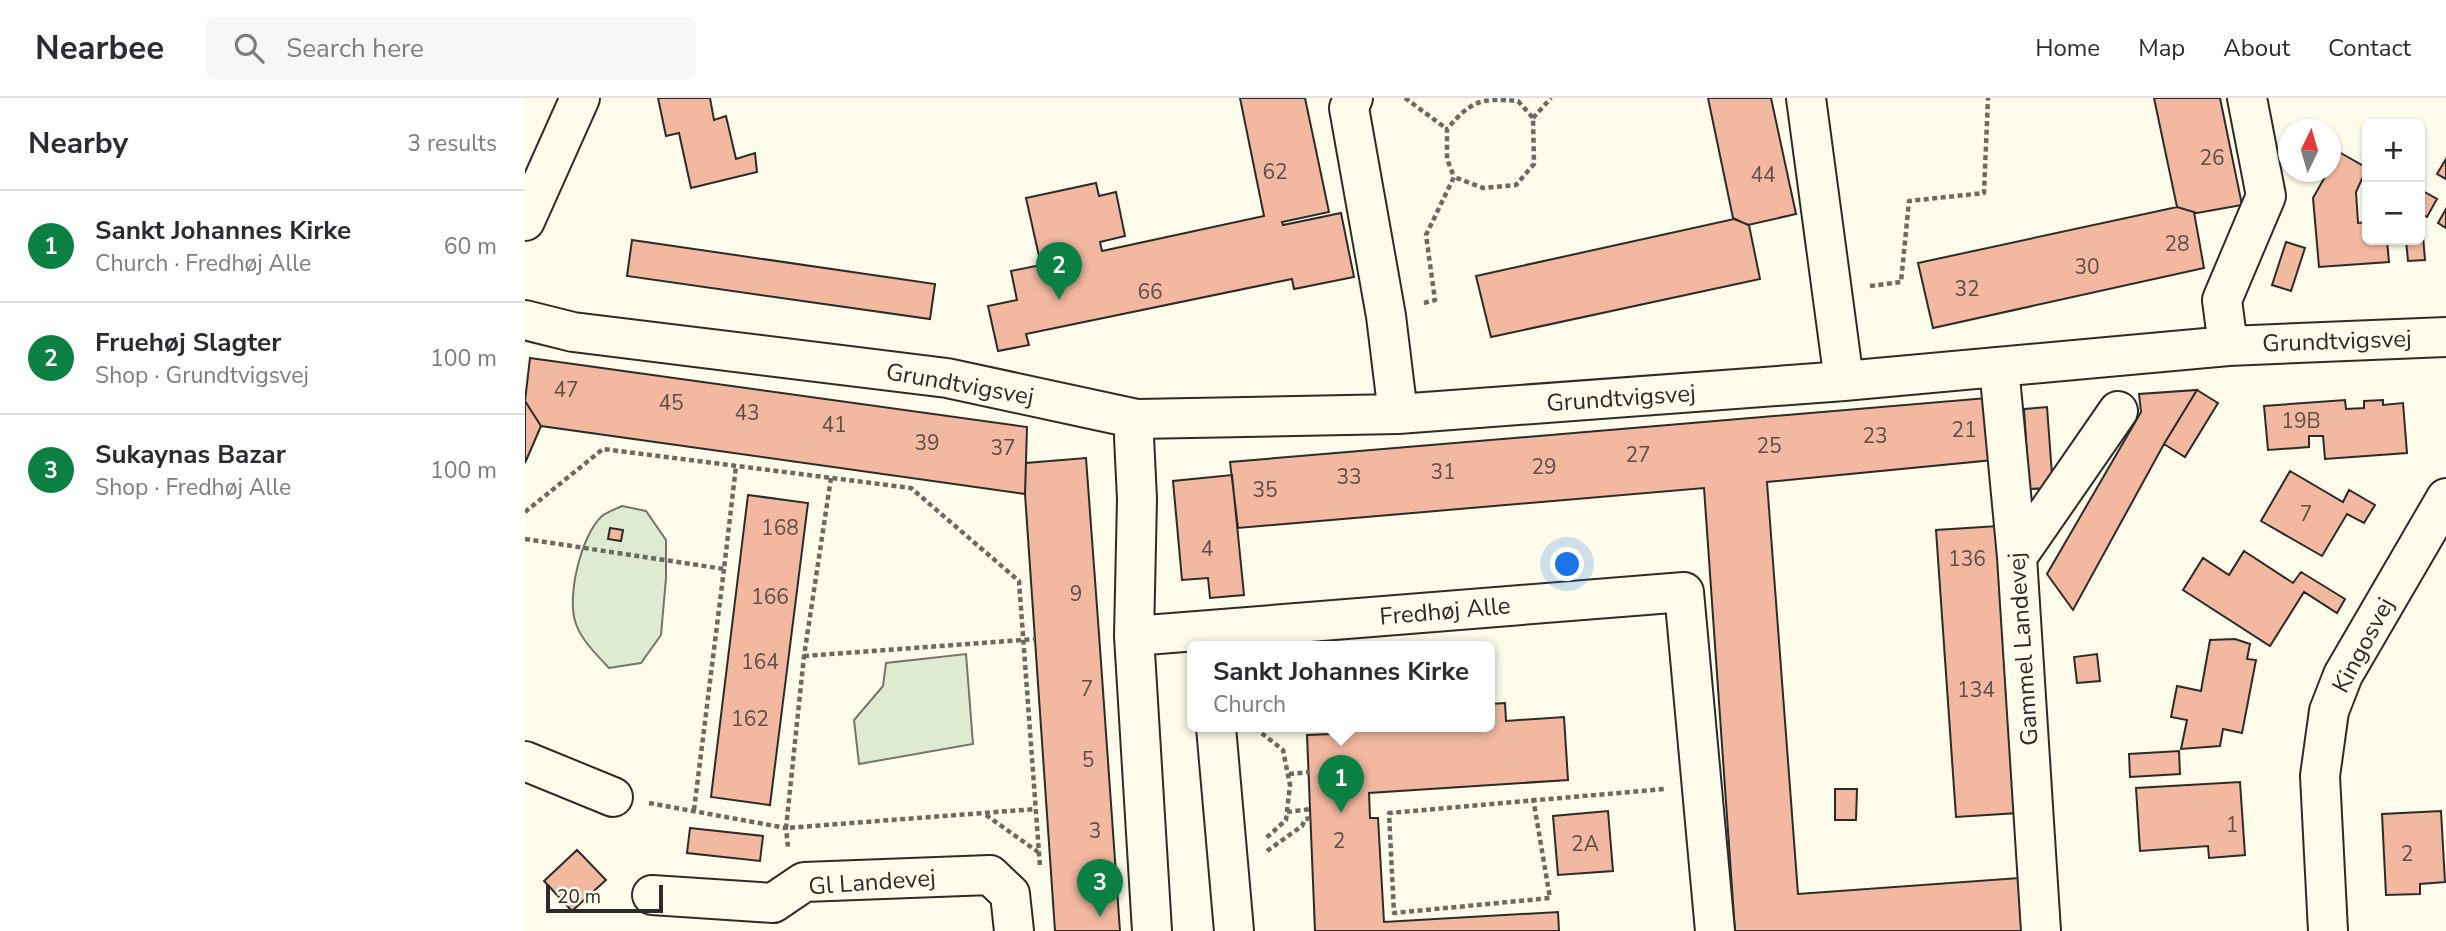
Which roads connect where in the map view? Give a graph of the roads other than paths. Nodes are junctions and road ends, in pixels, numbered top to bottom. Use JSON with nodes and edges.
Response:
{"nodes":[{"id":1,"x":580,"y":98,"type":"edge"},
{"id":2,"x":1353,"y":98,"type":"edge"},
{"id":3,"x":1806,"y":98,"type":"edge"},
{"id":4,"x":2247,"y":98,"type":"edge"},
{"id":5,"x":525,"y":221,"type":"edge"},
{"id":6,"x":525,"y":320,"type":"edge"},
{"id":7,"x":2446,"y":337,"type":"edge"},
{"id":8,"x":2228,"y":346,"type":"junction"},
{"id":9,"x":2000,"y":367,"type":"junction"},
{"id":10,"x":1844,"y":381,"type":"junction"},
{"id":11,"x":2118,"y":411,"type":"dead end"},
{"id":12,"x":1398,"y":414,"type":"junction"},
{"id":13,"x":1137,"y":419,"type":"junction"},
{"id":14,"x":2446,"y":498,"type":"edge"},
{"id":15,"x":2017,"y":557,"type":"junction"},
{"id":16,"x":1135,"y":636,"type":"junction"},
{"id":17,"x":1208,"y":639,"type":"edge"},
{"id":18,"x":1216,"y":732,"type":"edge"},
{"id":19,"x":525,"y":761,"type":"edge"},
{"id":20,"x":613,"y":797,"type":"road end"},
{"id":21,"x":652,"y":895,"type":"dead end"},
{"id":22,"x":1014,"y":931,"type":"edge"},
{"id":23,"x":1152,"y":931,"type":"edge"},
{"id":24,"x":1234,"y":931,"type":"edge"},
{"id":25,"x":1715,"y":931,"type":"edge"},
{"id":26,"x":2041,"y":931,"type":"edge"},
{"id":27,"x":2328,"y":931,"type":"edge"}],
"edges":[{"from":1,"to":5,"type":"street"},
{"from":2,"to":12,"type":"street"},
{"from":3,"to":10,"type":"street"},
{"from":4,"to":8,"type":"street","name":"Grundtvigsvej"},
{"from":6,"to":13,"type":"street","name":"Grundtvigsvej"},
{"from":7,"to":8,"type":"street","name":"Grundtvigsvej"},
{"from":8,"to":9,"type":"street","name":"Grundtvigsvej"},
{"from":9,"to":10,"type":"street","name":"Grundtvigsvej"},
{"from":9,"to":15,"type":"street","name":"Gammel Landevej"},
{"from":10,"to":12,"type":"street","name":"Grundtvigsvej"},
{"from":11,"to":15,"type":"street"},
{"from":12,"to":13,"type":"street","name":"Grundtvigsvej"},
{"from":13,"to":16,"type":"street"},
{"from":14,"to":27,"type":"street","name":"Kingosvej"},
{"from":15,"to":26,"type":"street","name":"Gammel Landevej"},
{"from":16,"to":17,"type":"street","name":"Fredhøj Alle"},
{"from":16,"to":23,"type":"street"},
{"from":17,"to":25,"type":"street","name":"Fredhøj Alle"},
{"from":18,"to":24,"type":"street"},
{"from":19,"to":20,"type":"street"},
{"from":21,"to":22,"type":"street","name":"Gl Landevej"}]}
